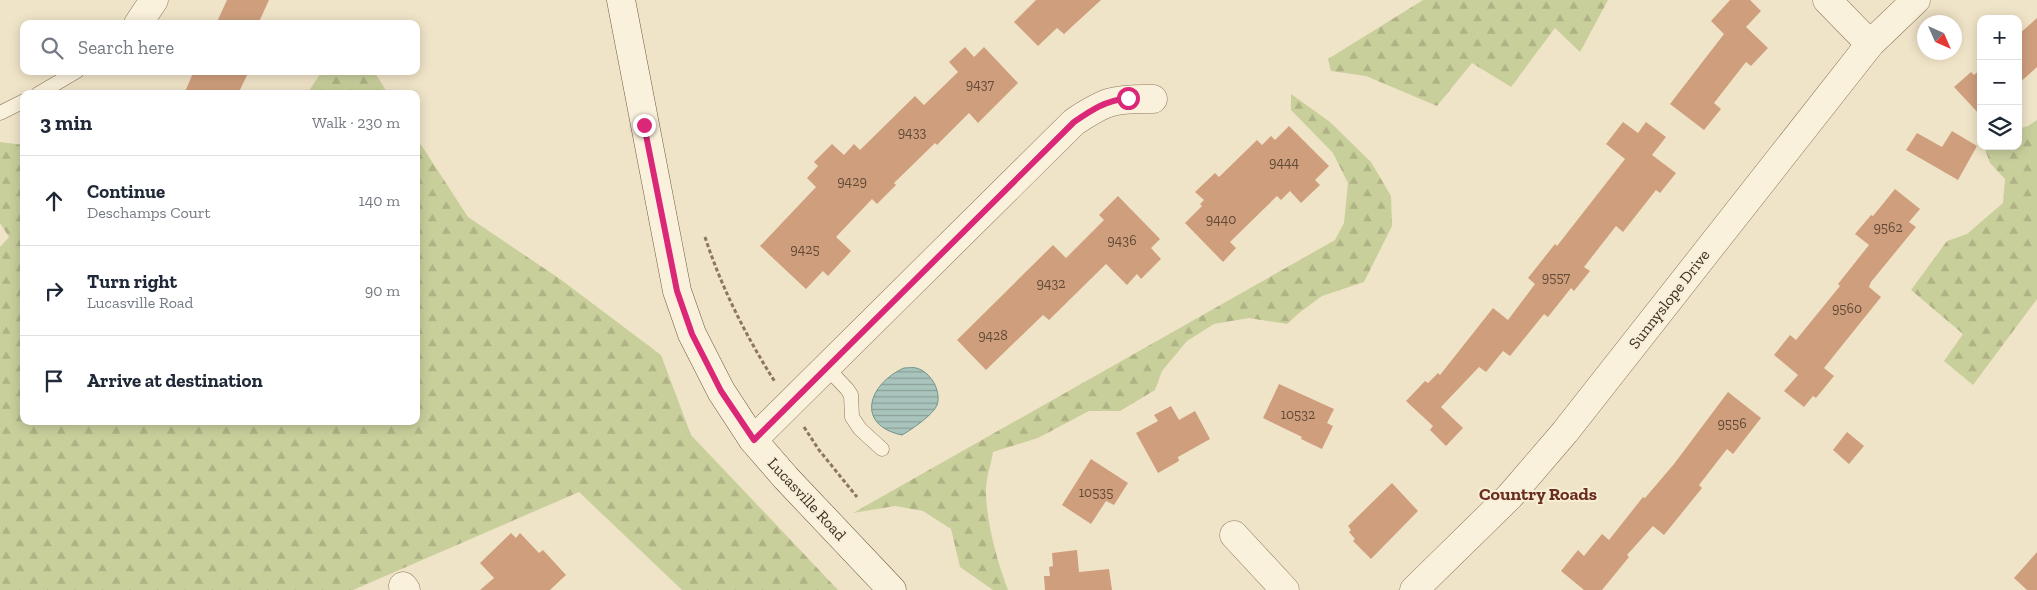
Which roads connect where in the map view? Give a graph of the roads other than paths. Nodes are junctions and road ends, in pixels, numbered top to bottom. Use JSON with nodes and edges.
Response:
{"nodes":[{"id":1,"x":154,"y":0,"type":"edge"},
{"id":2,"x":620,"y":0,"type":"edge"},
{"id":3,"x":1827,"y":0,"type":"edge"},
{"id":4,"x":1916,"y":0,"type":"edge"},
{"id":5,"x":141,"y":20,"type":"edge"},
{"id":6,"x":1870,"y":44,"type":"junction"},
{"id":7,"x":70,"y":75,"type":"edge"},
{"id":8,"x":45,"y":90,"type":"edge"},
{"id":9,"x":1153,"y":99,"type":"dead end"},
{"id":10,"x":20,"y":103,"type":"edge"},
{"id":11,"x":0,"y":113,"type":"edge"},
{"id":12,"x":827,"y":368,"type":"junction"},
{"id":13,"x":754,"y":440,"type":"junction"},
{"id":14,"x":882,"y":448,"type":"dead end"},
{"id":15,"x":1234,"y":535,"type":"dead end"},
{"id":16,"x":892,"y":590,"type":"edge"},
{"id":17,"x":1285,"y":590,"type":"edge"},
{"id":18,"x":1414,"y":590,"type":"edge"}],
"edges":[{"from":1,"to":5,"type":"street"},
{"from":2,"to":13,"type":"street","name":"Lucasville Road"},
{"from":3,"to":6,"type":"street"},
{"from":4,"to":6,"type":"street","name":"Sunnyslope Drive"},
{"from":6,"to":18,"type":"street","name":"Sunnyslope Drive"},
{"from":7,"to":8,"type":"lane"},
{"from":9,"to":12,"type":"street"},
{"from":10,"to":11,"type":"lane"},
{"from":12,"to":13,"type":"street"},
{"from":12,"to":14,"type":"lane"},
{"from":13,"to":16,"type":"street","name":"Lucasville Road"},
{"from":15,"to":17,"type":"street"}]}
